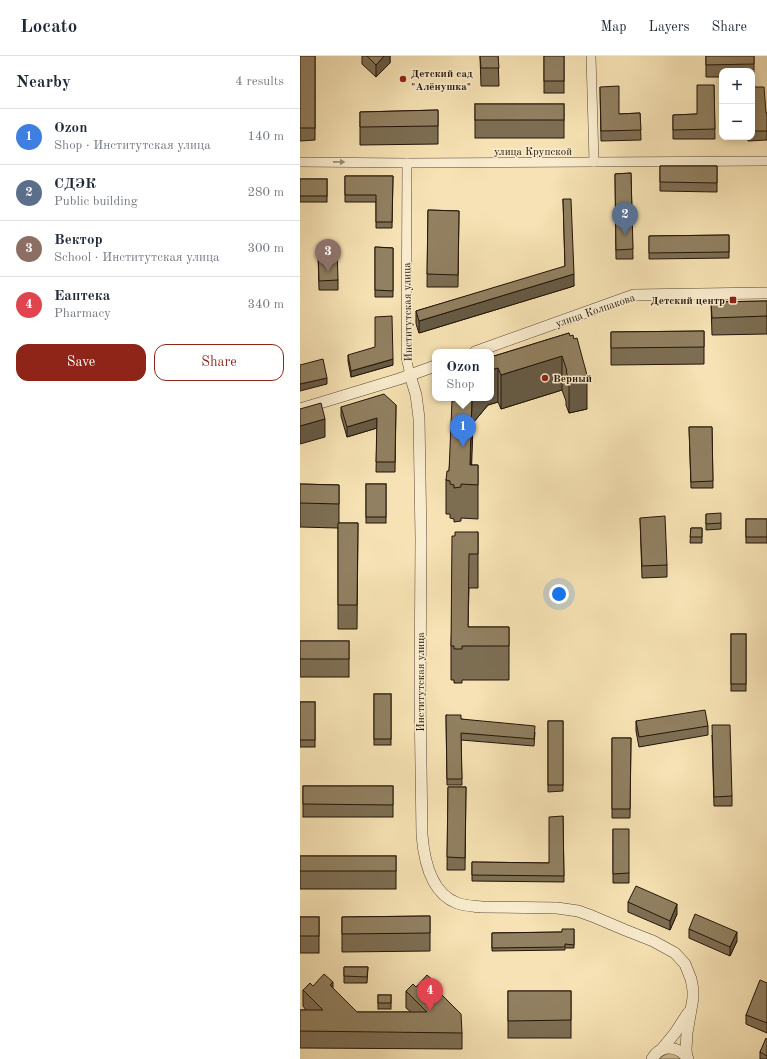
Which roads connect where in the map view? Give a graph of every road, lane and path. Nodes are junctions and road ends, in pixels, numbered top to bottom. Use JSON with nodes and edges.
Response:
{"nodes":[{"id":1,"x":591,"y":56,"type":"edge"},
{"id":2,"x":767,"y":161,"type":"edge"},
{"id":3,"x":300,"y":162,"type":"edge"},
{"id":4,"x":594,"y":162,"type":"junction"},
{"id":5,"x":407,"y":163,"type":"junction"},
{"id":6,"x":767,"y":293,"type":"edge"},
{"id":7,"x":483,"y":349,"type":"edge"},
{"id":8,"x":432,"y":367,"type":"edge"},
{"id":9,"x":410,"y":375,"type":"junction"},
{"id":10,"x":300,"y":409,"type":"edge"},
{"id":11,"x":692,"y":1007,"type":"junction"},
{"id":12,"x":654,"y":1056,"type":"edge"},
{"id":13,"x":688,"y":1058,"type":"edge"}],
"edges":[{"from":1,"to":4,"type":"street"},
{"from":2,"to":4,"type":"street","name":"улица Крупской"},
{"from":3,"to":5,"type":"street","name":"улица Крупской","one_way":true},
{"from":4,"to":5,"type":"street","name":"улица Крупской"},
{"from":5,"to":9,"type":"street","name":"Институтская улица"},
{"from":6,"to":7,"type":"street","name":"улица Колпакова"},
{"from":8,"to":9,"type":"street"},
{"from":9,"to":10,"type":"street"},
{"from":9,"to":11,"type":"street","name":"Институтская улица"},
{"from":11,"to":12,"type":"street"},
{"from":11,"to":13,"type":"street","name":"Институтская улица"},
{"from":12,"to":13,"type":"street"}]}
